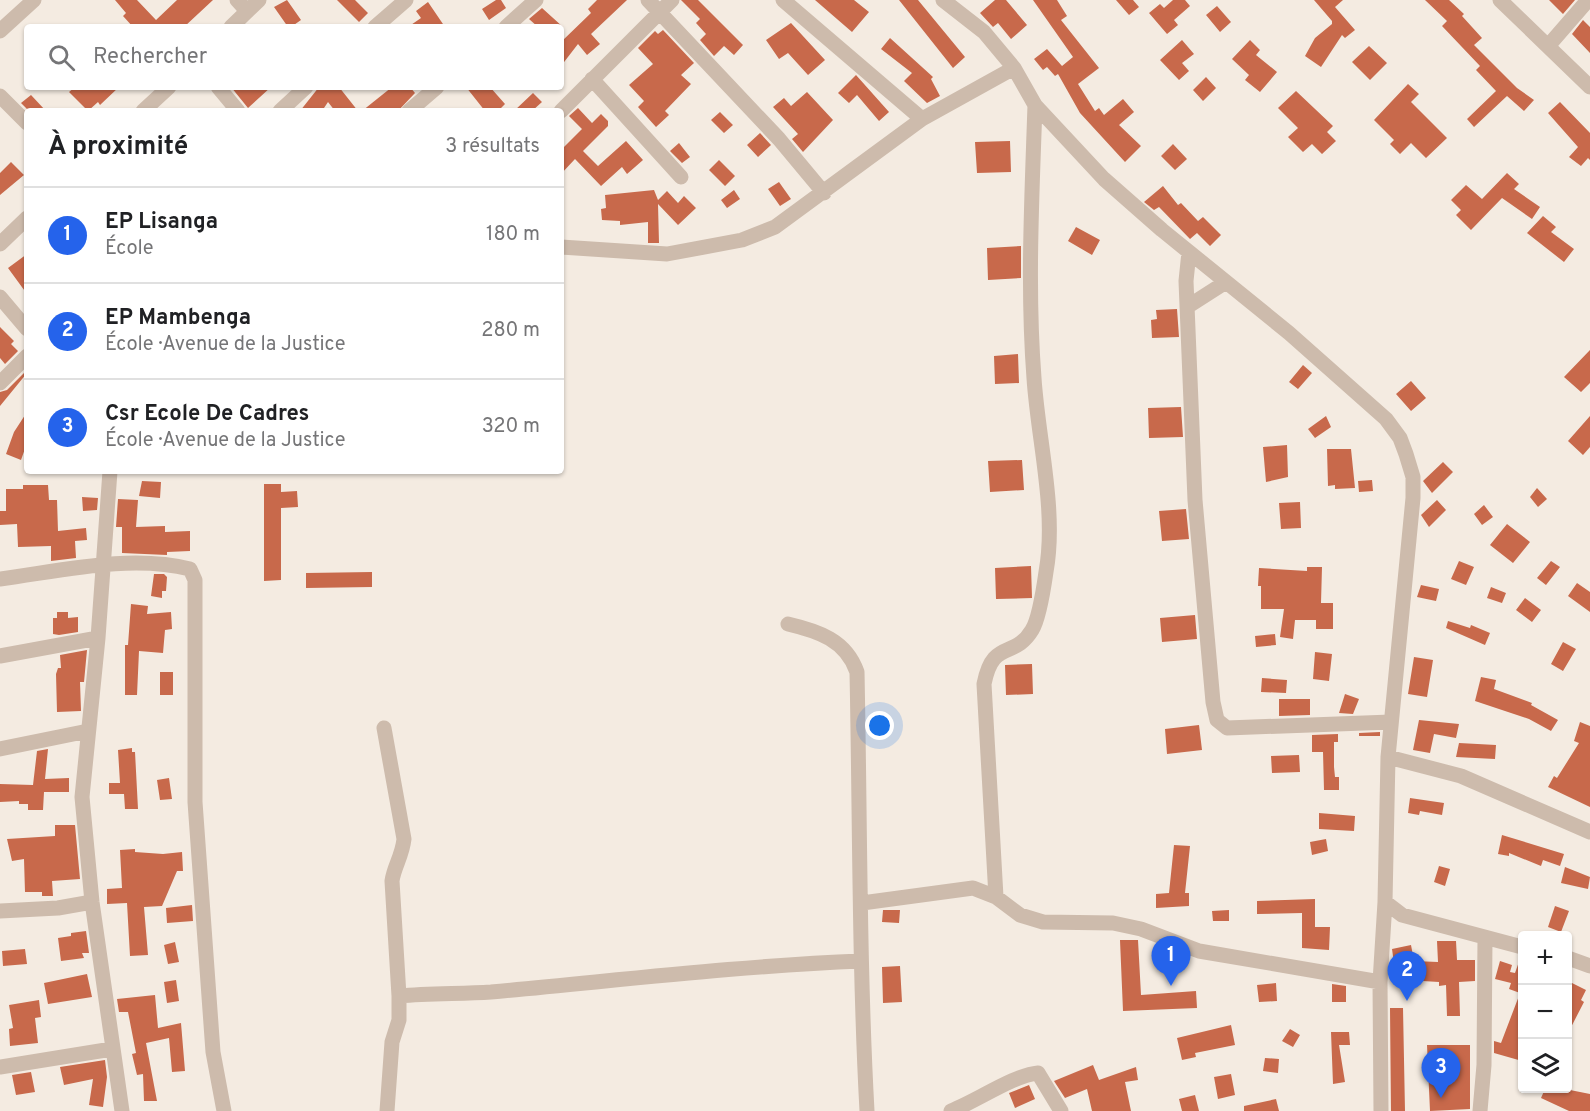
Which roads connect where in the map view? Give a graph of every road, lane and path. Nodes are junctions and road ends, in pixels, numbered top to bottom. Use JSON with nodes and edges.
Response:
{"nodes":[{"id":1,"x":34,"y":0,"type":"edge"},
{"id":2,"x":406,"y":0,"type":"edge"},
{"id":3,"x":536,"y":0,"type":"edge"},
{"id":4,"x":648,"y":0,"type":"edge"},
{"id":5,"x":672,"y":0,"type":"edge"},
{"id":6,"x":783,"y":0,"type":"edge"},
{"id":7,"x":944,"y":0,"type":"edge"},
{"id":8,"x":1500,"y":0,"type":"edge"},
{"id":9,"x":1588,"y":0,"type":"edge"},
{"id":10,"x":248,"y":4,"type":"edge"},
{"id":11,"x":659,"y":13,"type":"junction"},
{"id":12,"x":233,"y":24,"type":"edge"},
{"id":13,"x":378,"y":24,"type":"edge"},
{"id":14,"x":509,"y":24,"type":"edge"},
{"id":15,"x":0,"y":31,"type":"edge"},
{"id":16,"x":1549,"y":45,"type":"junction"},
{"id":17,"x":1014,"y":69,"type":"junction"},
{"id":18,"x":592,"y":79,"type":"junction"},
{"id":19,"x":1590,"y":87,"type":"edge"},
{"id":20,"x":166,"y":90,"type":"edge"},
{"id":21,"x":220,"y":90,"type":"edge"},
{"id":22,"x":303,"y":90,"type":"edge"},
{"id":23,"x":434,"y":90,"type":"edge"},
{"id":24,"x":0,"y":96,"type":"edge"},
{"id":25,"x":1035,"y":105,"type":"junction"},
{"id":26,"x":146,"y":108,"type":"edge"},
{"id":27,"x":236,"y":108,"type":"edge"},
{"id":28,"x":283,"y":108,"type":"edge"},
{"id":29,"x":412,"y":108,"type":"edge"},
{"id":30,"x":564,"y":108,"type":"edge"},
{"id":31,"x":922,"y":119,"type":"junction"},
{"id":32,"x":24,"y":120,"type":"edge"},
{"id":33,"x":681,"y":177,"type":"dead end"},
{"id":34,"x":824,"y":193,"type":"junction"},
{"id":35,"x":24,"y":221,"type":"edge"},
{"id":36,"x":0,"y":244,"type":"edge"},
{"id":37,"x":564,"y":247,"type":"edge"},
{"id":38,"x":1189,"y":252,"type":"junction"},
{"id":39,"x":1226,"y":282,"type":"junction"},
{"id":40,"x":0,"y":297,"type":"edge"},
{"id":41,"x":1187,"y":307,"type":"junction"},
{"id":42,"x":24,"y":325,"type":"edge"},
{"id":43,"x":24,"y":359,"type":"edge"},
{"id":44,"x":0,"y":382,"type":"edge"},
{"id":45,"x":110,"y":474,"type":"edge"},
{"id":46,"x":104,"y":566,"type":"junction"},
{"id":47,"x":0,"y":579,"type":"edge"},
{"id":48,"x":788,"y":624,"type":"dead end"},
{"id":49,"x":98,"y":638,"type":"junction"},
{"id":50,"x":0,"y":656,"type":"edge"},
{"id":51,"x":1391,"y":722,"type":"junction"},
{"id":52,"x":384,"y":728,"type":"dead end"},
{"id":53,"x":88,"y":731,"type":"junction"},
{"id":54,"x":0,"y":749,"type":"edge"},
{"id":55,"x":1388,"y":757,"type":"junction"},
{"id":56,"x":1590,"y":832,"type":"edge"},
{"id":57,"x":996,"y":897,"type":"junction"},
{"id":58,"x":92,"y":902,"type":"junction"},
{"id":59,"x":862,"y":903,"type":"junction"},
{"id":60,"x":1385,"y":910,"type":"junction"},
{"id":61,"x":0,"y":911,"type":"edge"},
{"id":62,"x":1485,"y":938,"type":"junction"},
{"id":63,"x":1518,"y":946,"type":"edge"},
{"id":64,"x":1572,"y":959,"type":"edge"},
{"id":65,"x":861,"y":961,"type":"junction"},
{"id":66,"x":1590,"y":966,"type":"edge"},
{"id":67,"x":1380,"y":982,"type":"junction"},
{"id":68,"x":399,"y":996,"type":"junction"},
{"id":69,"x":112,"y":1049,"type":"junction"},
{"id":70,"x":0,"y":1067,"type":"edge"},
{"id":71,"x":122,"y":1111,"type":"edge"},
{"id":72,"x":224,"y":1111,"type":"edge"},
{"id":73,"x":387,"y":1111,"type":"edge"},
{"id":74,"x":867,"y":1111,"type":"edge"},
{"id":75,"x":951,"y":1111,"type":"edge"},
{"id":76,"x":1061,"y":1111,"type":"edge"},
{"id":77,"x":1381,"y":1111,"type":"edge"},
{"id":78,"x":1480,"y":1111,"type":"edge"}],
"edges":[{"from":1,"to":15,"type":"street"},
{"from":2,"to":13,"type":"street"},
{"from":3,"to":14,"type":"street"},
{"from":4,"to":11,"type":"street"},
{"from":5,"to":11,"type":"street"},
{"from":6,"to":31,"type":"street"},
{"from":7,"to":17,"type":"street"},
{"from":8,"to":16,"type":"street"},
{"from":9,"to":16,"type":"street"},
{"from":10,"to":12,"type":"street"},
{"from":11,"to":18,"type":"street"},
{"from":11,"to":34,"type":"street"},
{"from":16,"to":19,"type":"street"},
{"from":17,"to":25,"type":"street"},
{"from":17,"to":31,"type":"street"},
{"from":18,"to":30,"type":"street"},
{"from":18,"to":33,"type":"street"},
{"from":20,"to":26,"type":"street"},
{"from":21,"to":27,"type":"street"},
{"from":22,"to":28,"type":"street"},
{"from":23,"to":29,"type":"street"},
{"from":24,"to":32,"type":"street"},
{"from":25,"to":38,"type":"street"},
{"from":25,"to":57,"type":"street"},
{"from":31,"to":34,"type":"street"},
{"from":34,"to":37,"type":"street"},
{"from":35,"to":36,"type":"street"},
{"from":38,"to":39,"type":"street"},
{"from":38,"to":41,"type":"street"},
{"from":39,"to":41,"type":"street"},
{"from":39,"to":51,"type":"street"},
{"from":40,"to":42,"type":"street"},
{"from":41,"to":51,"type":"street"},
{"from":43,"to":44,"type":"street"},
{"from":45,"to":46,"type":"street"},
{"from":46,"to":47,"type":"street"},
{"from":46,"to":49,"type":"street"},
{"from":46,"to":72,"type":"street"},
{"from":48,"to":59,"type":"street"},
{"from":49,"to":50,"type":"street"},
{"from":49,"to":53,"type":"street"},
{"from":51,"to":55,"type":"street"},
{"from":52,"to":68,"type":"street"},
{"from":53,"to":54,"type":"street"},
{"from":53,"to":58,"type":"street"},
{"from":55,"to":56,"type":"street"},
{"from":55,"to":60,"type":"street"},
{"from":57,"to":59,"type":"street"},
{"from":57,"to":67,"type":"street"},
{"from":58,"to":61,"type":"street"},
{"from":58,"to":69,"type":"street"},
{"from":59,"to":65,"type":"street"},
{"from":60,"to":62,"type":"street"},
{"from":60,"to":67,"type":"street"},
{"from":62,"to":63,"type":"street"},
{"from":62,"to":78,"type":"street"},
{"from":64,"to":66,"type":"street"},
{"from":65,"to":68,"type":"street"},
{"from":65,"to":74,"type":"street"},
{"from":67,"to":77,"type":"street"},
{"from":68,"to":73,"type":"street"},
{"from":69,"to":70,"type":"street"},
{"from":69,"to":71,"type":"street"},
{"from":75,"to":76,"type":"street"}]}
